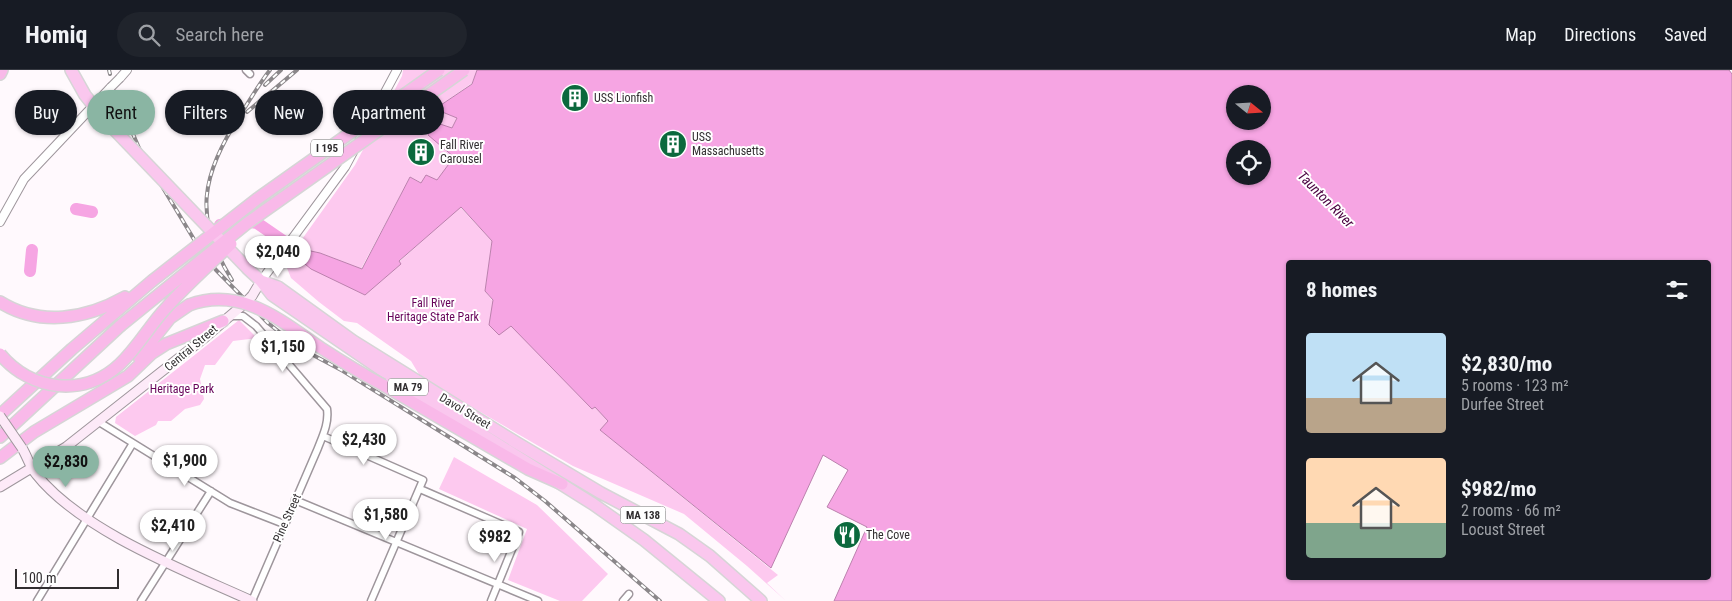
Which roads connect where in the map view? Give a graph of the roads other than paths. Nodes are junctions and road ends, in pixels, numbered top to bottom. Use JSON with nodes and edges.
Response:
{"nodes":[{"id":1,"x":2,"y":70,"type":"edge"},
{"id":2,"x":71,"y":70,"type":"edge"},
{"id":3,"x":127,"y":70,"type":"edge"},
{"id":4,"x":397,"y":70,"type":"edge"},
{"id":5,"x":439,"y":70,"type":"edge"},
{"id":6,"x":464,"y":70,"type":"edge"},
{"id":7,"x":0,"y":74,"type":"edge"},
{"id":8,"x":108,"y":90,"type":"edge"},
{"id":9,"x":87,"y":95,"type":"edge"},
{"id":10,"x":87,"y":113,"type":"edge"},
{"id":11,"x":119,"y":135,"type":"edge"},
{"id":12,"x":266,"y":209,"type":"junction"},
{"id":13,"x":0,"y":222,"type":"edge"},
{"id":14,"x":261,"y":281,"type":"junction"},
{"id":15,"x":0,"y":302,"type":"edge"},
{"id":16,"x":108,"y":312,"type":"junction"},
{"id":17,"x":226,"y":319,"type":"junction"},
{"id":18,"x":0,"y":354,"type":"edge"},
{"id":19,"x":99,"y":394,"type":"junction"},
{"id":20,"x":0,"y":416,"type":"edge"},
{"id":21,"x":99,"y":422,"type":"junction"},
{"id":22,"x":323,"y":436,"type":"junction"},
{"id":23,"x":0,"y":437,"type":"edge"},
{"id":24,"x":133,"y":443,"type":"junction"},
{"id":25,"x":517,"y":443,"type":"joint"},
{"id":26,"x":0,"y":458,"type":"edge"},
{"id":27,"x":32,"y":468,"type":"junction"},
{"id":28,"x":562,"y":484,"type":"junction"},
{"id":29,"x":0,"y":487,"type":"edge"},
{"id":30,"x":420,"y":489,"type":"junction"},
{"id":31,"x":211,"y":490,"type":"junction"},
{"id":32,"x":295,"y":500,"type":"junction"},
{"id":33,"x":86,"y":519,"type":"junction"},
{"id":34,"x":284,"y":524,"type":"junction"},
{"id":35,"x":397,"y":541,"type":"junction"},
{"id":36,"x":165,"y":561,"type":"junction"},
{"id":37,"x":692,"y":579,"type":"junction"},
{"id":38,"x":498,"y":584,"type":"junction"},
{"id":39,"x":629,"y":594,"type":"dead end"},
{"id":40,"x":37,"y":601,"type":"edge"},
{"id":41,"x":140,"y":601,"type":"edge"},
{"id":42,"x":252,"y":601,"type":"edge"},
{"id":43,"x":371,"y":601,"type":"edge"},
{"id":44,"x":491,"y":601,"type":"edge"},
{"id":45,"x":538,"y":601,"type":"edge"},
{"id":46,"x":623,"y":601,"type":"edge"},
{"id":47,"x":708,"y":601,"type":"edge"},
{"id":48,"x":719,"y":601,"type":"edge"},
{"id":49,"x":761,"y":601,"type":"edge"}],
"edges":[{"from":1,"to":7,"type":"highway"},
{"from":2,"to":9,"type":"highway","number":"MA 79"},
{"from":3,"to":8,"type":"street","bridge":true},
{"from":4,"to":14,"type":"street","name":"Central Street"},
{"from":5,"to":16,"type":"highway","number":"I 195","bridge":true},
{"from":6,"to":12,"type":"highway","number":"I 195","bridge":true},
{"from":10,"to":13,"type":"street"},
{"from":11,"to":14,"type":"highway","number":"MA 79","bridge":true},
{"from":12,"to":18,"type":"highway","bridge":true},
{"from":12,"to":23,"type":"highway","number":"I 195","bridge":true},
{"from":14,"to":17,"type":"main road","name":"Central Street","bridge":true},
{"from":14,"to":25,"type":"highway","name":"Davol Street","number":"MA 79"},
{"from":14,"to":28,"type":"highway","name":"Davol Street","number":"MA 79"},
{"from":15,"to":16,"type":"highway"},
{"from":16,"to":20,"type":"highway"},
{"from":17,"to":19,"type":"highway"},
{"from":17,"to":21,"type":"main road","name":"Central Street"},
{"from":17,"to":22,"type":"street","name":"Pine Street"},
{"from":19,"to":26,"type":"highway"},
{"from":19,"to":28,"type":"highway","bridge":true},
{"from":20,"to":27,"type":"main road","bridge":true},
{"from":21,"to":24,"type":"street"},
{"from":21,"to":27,"type":"main road","name":"Central Street"},
{"from":22,"to":30,"type":"street"},
{"from":22,"to":32,"type":"street","name":"Pine Street"},
{"from":24,"to":31,"type":"street"},
{"from":24,"to":33,"type":"street"},
{"from":25,"to":49,"type":"highway","name":"Davol Street","number":"MA 138"},
{"from":27,"to":29,"type":"main road","name":"Central Street"},
{"from":27,"to":33,"type":"main road"},
{"from":28,"to":37,"type":"highway","name":"Davol Street"},
{"from":30,"to":35,"type":"street"},
{"from":30,"to":38,"type":"street"},
{"from":31,"to":34,"type":"street"},
{"from":31,"to":36,"type":"street"},
{"from":32,"to":34,"type":"street","name":"Pine Street"},
{"from":32,"to":35,"type":"street"},
{"from":33,"to":36,"type":"main road"},
{"from":33,"to":40,"type":"street"},
{"from":34,"to":42,"type":"street","name":"Pine Street"},
{"from":35,"to":38,"type":"street"},
{"from":35,"to":43,"type":"street"},
{"from":36,"to":41,"type":"street"},
{"from":36,"to":42,"type":"main road"},
{"from":37,"to":47,"type":"highway"},
{"from":37,"to":48,"type":"highway","name":"Davol Street"},
{"from":38,"to":44,"type":"street"},
{"from":38,"to":45,"type":"street"},
{"from":39,"to":46,"type":"street"}]}
